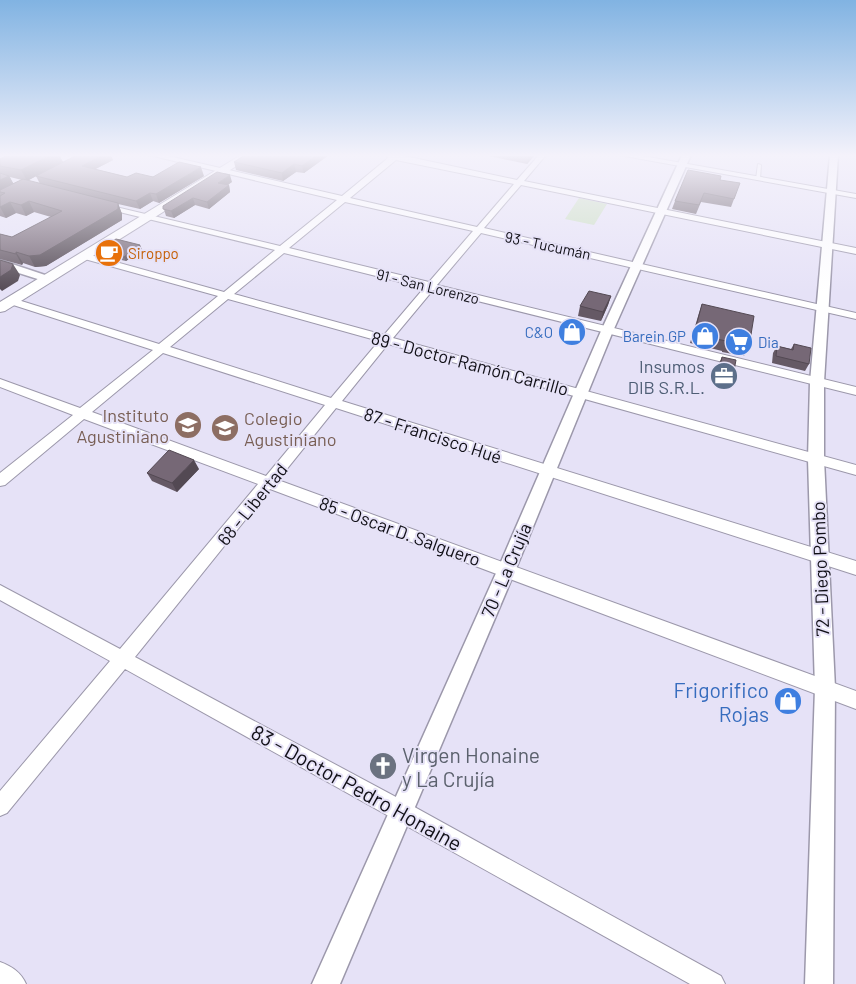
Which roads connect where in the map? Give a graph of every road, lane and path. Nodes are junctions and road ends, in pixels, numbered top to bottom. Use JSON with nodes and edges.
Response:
{"nodes":[{"id":1,"x":169,"y":201,"type":"edge"},
{"id":2,"x":342,"y":201,"type":"edge"},
{"id":3,"x":347,"y":201,"type":"edge"},
{"id":4,"x":503,"y":201,"type":"edge"},
{"id":5,"x":611,"y":201,"type":"edge"},
{"id":6,"x":666,"y":201,"type":"edge"},
{"id":7,"x":830,"y":201,"type":"edge"},
{"id":8,"x":92,"y":202,"type":"edge"},
{"id":9,"x":662,"y":211,"type":"junction"},
{"id":10,"x":144,"y":216,"type":"junction"},
{"id":11,"x":478,"y":230,"type":"junction"},
{"id":12,"x":827,"y":245,"type":"junction"},
{"id":13,"x":282,"y":250,"type":"junction"},
{"id":14,"x":856,"y":251,"type":"edge"},
{"id":15,"x":84,"y":256,"type":"junction"},
{"id":16,"x":0,"y":263,"type":"edge"},
{"id":17,"x":637,"y":265,"type":"junction"},
{"id":18,"x":43,"y":278,"type":"junction"},
{"id":19,"x":431,"y":287,"type":"junction"},
{"id":20,"x":226,"y":295,"type":"junction"},
{"id":21,"x":4,"y":303,"type":"edge"},
{"id":22,"x":821,"y":308,"type":"junction"},
{"id":23,"x":856,"y":316,"type":"edge"},
{"id":24,"x":607,"y":331,"type":"junction"},
{"id":25,"x":387,"y":340,"type":"junction"},
{"id":26,"x":160,"y":349,"type":"junction"},
{"id":27,"x":817,"y":382,"type":"junction"},
{"id":28,"x":0,"y":383,"type":"edge"},
{"id":29,"x":856,"y":391,"type":"edge"},
{"id":30,"x":580,"y":393,"type":"junction"},
{"id":31,"x":334,"y":403,"type":"junction"},
{"id":32,"x":82,"y":413,"type":"junction"},
{"id":33,"x":816,"y":459,"type":"junction"},
{"id":34,"x":856,"y":470,"type":"edge"},
{"id":35,"x":548,"y":471,"type":"junction"},
{"id":36,"x":0,"y":481,"type":"edge"},
{"id":37,"x":270,"y":483,"type":"junction"},
{"id":38,"x":820,"y":556,"type":"junction"},
{"id":39,"x":856,"y":568,"type":"edge"},
{"id":40,"x":506,"y":571,"type":"junction"},
{"id":41,"x":0,"y":592,"type":"edge"},
{"id":42,"x":124,"y":659,"type":"junction"},
{"id":43,"x":825,"y":688,"type":"junction"},
{"id":44,"x":856,"y":700,"type":"edge"},
{"id":45,"x":0,"y":806,"type":"edge"},
{"id":46,"x":402,"y":811,"type":"junction"},
{"id":47,"x":0,"y":973,"type":"edge"},
{"id":48,"x":14,"y":984,"type":"edge"},
{"id":49,"x":326,"y":984,"type":"edge"},
{"id":50,"x":713,"y":984,"type":"edge"},
{"id":51,"x":819,"y":984,"type":"edge"}],
"edges":[{"from":1,"to":10,"type":"main road"},
{"from":2,"to":13,"type":"street"},
{"from":3,"to":11,"type":"street","name":"93 - Tucumán"},
{"from":4,"to":11,"type":"street","name":"68 - Libertad"},
{"from":5,"to":9,"type":"street"},
{"from":6,"to":9,"type":"street","name":"70 - La Crujía"},
{"from":7,"to":12,"type":"street","name":"72 - Diego Pombo"},
{"from":8,"to":10,"type":"street","name":"91 - San Lorenzo"},
{"from":9,"to":12,"type":"street"},
{"from":9,"to":17,"type":"street","name":"70 - La Crujía"},
{"from":10,"to":13,"type":"street","name":"91 - San Lorenzo"},
{"from":10,"to":15,"type":"main road"},
{"from":10,"to":18,"type":"main road"},
{"from":11,"to":17,"type":"street","name":"93 - Tucumán"},
{"from":11,"to":19,"type":"street","name":"68 - Libertad"},
{"from":12,"to":14,"type":"street"},
{"from":12,"to":22,"type":"street","name":"72 - Diego Pombo"},
{"from":13,"to":19,"type":"street","name":"91 - San Lorenzo"},
{"from":13,"to":20,"type":"street"},
{"from":15,"to":18,"type":"main road"},
{"from":15,"to":20,"type":"street","name":"89 - Doctor Ramón Carrillo"},
{"from":16,"to":18,"type":"street"},
{"from":17,"to":22,"type":"street","name":"93 - Tucumán"},
{"from":17,"to":24,"type":"street","name":"70 - La Crujía"},
{"from":18,"to":21,"type":"main road"},
{"from":19,"to":24,"type":"street","name":"91 - San Lorenzo"},
{"from":19,"to":25,"type":"street","name":"68 - Libertad"},
{"from":20,"to":25,"type":"street","name":"89 - Doctor Ramón Carrillo"},
{"from":20,"to":26,"type":"street"},
{"from":21,"to":26,"type":"street","name":"87 - Francisco Hué"},
{"from":22,"to":23,"type":"street","name":"93 - Tucumán"},
{"from":22,"to":27,"type":"street","name":"72 - Diego Pombo"},
{"from":24,"to":27,"type":"street","name":"91 - San Lorenzo"},
{"from":24,"to":30,"type":"street","name":"70 - La Crujía"},
{"from":25,"to":30,"type":"street","name":"89 - Doctor Ramón Carrillo"},
{"from":25,"to":31,"type":"street","name":"68 - Libertad"},
{"from":26,"to":31,"type":"street","name":"87 - Francisco Hué"},
{"from":26,"to":32,"type":"street"},
{"from":27,"to":29,"type":"street","name":"91 - San Lorenzo"},
{"from":27,"to":33,"type":"street","name":"72 - Diego Pombo"},
{"from":28,"to":32,"type":"street","name":"85 - Oscar D. Salguero"},
{"from":30,"to":33,"type":"street","name":"89 - Doctor Ramón Carrillo"},
{"from":30,"to":35,"type":"street","name":"70 - La Crujía"},
{"from":31,"to":35,"type":"street","name":"87 - Francisco Hué"},
{"from":31,"to":37,"type":"street","name":"68 - Libertad"},
{"from":32,"to":36,"type":"street"},
{"from":32,"to":37,"type":"street","name":"85 - Oscar D. Salguero"},
{"from":33,"to":34,"type":"street","name":"89 - Doctor Ramón Carrillo"},
{"from":33,"to":38,"type":"street","name":"72 - Diego Pombo"},
{"from":35,"to":38,"type":"street","name":"87 - Francisco Hué"},
{"from":35,"to":40,"type":"street","name":"70 - La Crujía"},
{"from":37,"to":40,"type":"street","name":"85 - Oscar D. Salguero"},
{"from":37,"to":42,"type":"street","name":"68 - Libertad"},
{"from":38,"to":39,"type":"street","name":"87 - Francisco Hué"},
{"from":38,"to":43,"type":"street","name":"72 - Diego Pombo"},
{"from":40,"to":43,"type":"street","name":"85 - Oscar D. Salguero"},
{"from":40,"to":46,"type":"street","name":"70 - La Crujía"},
{"from":41,"to":42,"type":"street","name":"83 - Doctor Pedro Honaine"},
{"from":42,"to":45,"type":"street","name":"68 - Libertad"},
{"from":42,"to":46,"type":"street","name":"83 - Doctor Pedro Honaine"},
{"from":43,"to":44,"type":"street","name":"85 - Oscar D. Salguero"},
{"from":43,"to":51,"type":"street","name":"72 - Diego Pombo"},
{"from":46,"to":49,"type":"street","name":"70 - La Crujía"},
{"from":46,"to":50,"type":"street","name":"83 - Doctor Pedro Honaine"},
{"from":47,"to":48,"type":"street"}]}
